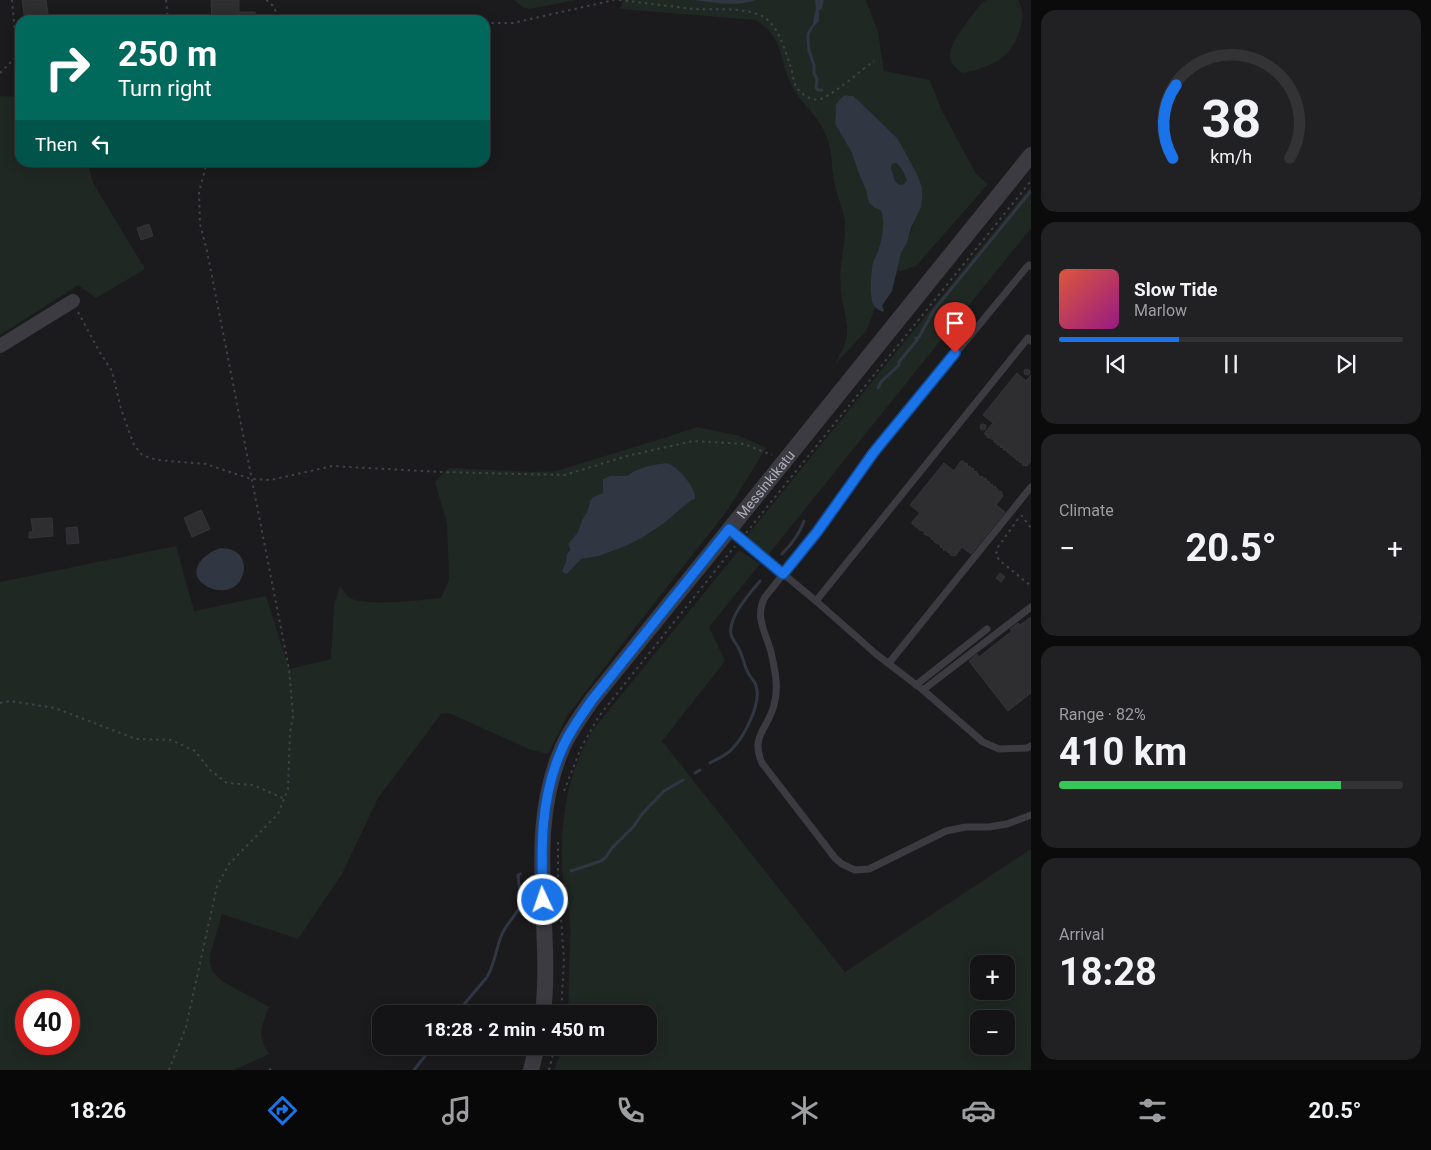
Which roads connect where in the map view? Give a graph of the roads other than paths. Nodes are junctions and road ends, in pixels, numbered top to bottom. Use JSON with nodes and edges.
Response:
{"nodes":[{"id":1,"x":1031,"y":154,"type":"edge"},
{"id":2,"x":1031,"y":266,"type":"edge"},
{"id":3,"x":73,"y":301,"type":"road end"},
{"id":4,"x":1031,"y":341,"type":"edge"},
{"id":5,"x":0,"y":346,"type":"edge"},
{"id":6,"x":1031,"y":487,"type":"edge"},
{"id":7,"x":735,"y":534,"type":"junction"},
{"id":8,"x":783,"y":574,"type":"junction"},
{"id":9,"x":816,"y":601,"type":"junction"},
{"id":10,"x":1031,"y":607,"type":"edge"},
{"id":11,"x":986,"y":629,"type":"dead end"},
{"id":12,"x":889,"y":663,"type":"junction"},
{"id":13,"x":916,"y":685,"type":"junction"},
{"id":14,"x":923,"y":690,"type":"junction"},
{"id":15,"x":1031,"y":746,"type":"edge"},
{"id":16,"x":1031,"y":815,"type":"edge"},
{"id":17,"x":543,"y":1005,"type":"edge"},
{"id":18,"x":535,"y":1055,"type":"edge"},
{"id":19,"x":531,"y":1070,"type":"edge"}],
"edges":[{"from":1,"to":7,"type":"street","name":"Messinkikatu"},
{"from":2,"to":8,"type":"lane"},
{"from":3,"to":5,"type":"street"},
{"from":4,"to":9,"type":"lane"},
{"from":6,"to":12,"type":"lane"},
{"from":7,"to":8,"type":"lane"},
{"from":7,"to":17,"type":"street","name":"Messinkikatu"},
{"from":8,"to":9,"type":"lane"},
{"from":8,"to":16,"type":"lane"},
{"from":9,"to":12,"type":"lane"},
{"from":10,"to":14,"type":"lane"},
{"from":11,"to":13,"type":"lane"},
{"from":12,"to":13,"type":"lane"},
{"from":13,"to":14,"type":"lane"},
{"from":14,"to":15,"type":"lane"},
{"from":18,"to":19,"type":"street"}]}
